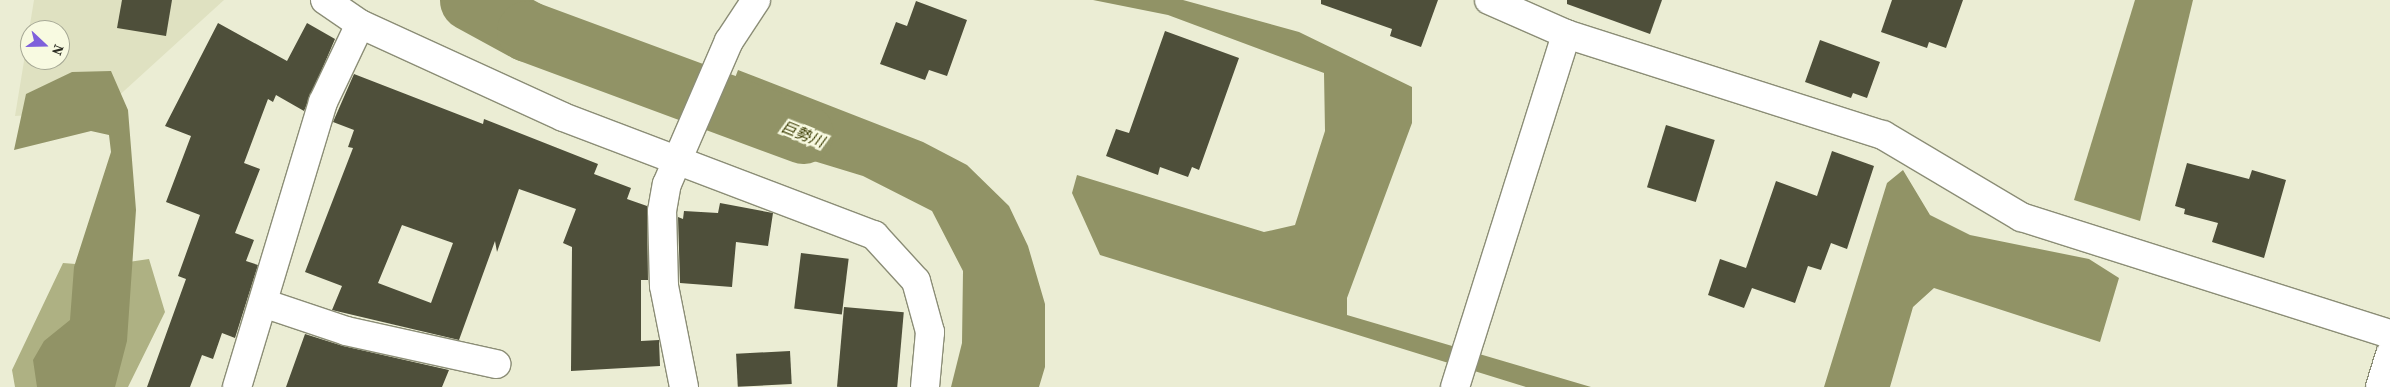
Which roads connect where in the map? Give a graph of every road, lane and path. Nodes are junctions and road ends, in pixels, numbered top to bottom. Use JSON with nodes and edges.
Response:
{"nodes":[{"id":1,"x":325,"y":0,"type":"edge"},
{"id":2,"x":756,"y":0,"type":"edge"},
{"id":3,"x":1490,"y":0,"type":"edge"},
{"id":4,"x":360,"y":24,"type":"junction"},
{"id":5,"x":1566,"y":34,"type":"junction"},
{"id":6,"x":680,"y":161,"type":"junction"},
{"id":7,"x":262,"y":304,"type":"junction"},
{"id":8,"x":2390,"y":334,"type":"edge"},
{"id":9,"x":2390,"y":354,"type":"edge"},
{"id":10,"x":496,"y":364,"type":"dead end"},
{"id":11,"x":1457,"y":381,"type":"edge"},
{"id":12,"x":237,"y":387,"type":"edge"},
{"id":13,"x":684,"y":387,"type":"edge"},
{"id":14,"x":925,"y":387,"type":"edge"},
{"id":15,"x":2380,"y":387,"type":"edge"}],
"edges":[{"from":1,"to":4,"type":"street"},
{"from":2,"to":6,"type":"street"},
{"from":3,"to":5,"type":"street"},
{"from":4,"to":6,"type":"street"},
{"from":4,"to":7,"type":"street"},
{"from":5,"to":8,"type":"street"},
{"from":5,"to":11,"type":"street"},
{"from":6,"to":13,"type":"street"},
{"from":6,"to":14,"type":"street"},
{"from":7,"to":10,"type":"street"},
{"from":7,"to":12,"type":"street"},
{"from":9,"to":15,"type":"street"}]}
